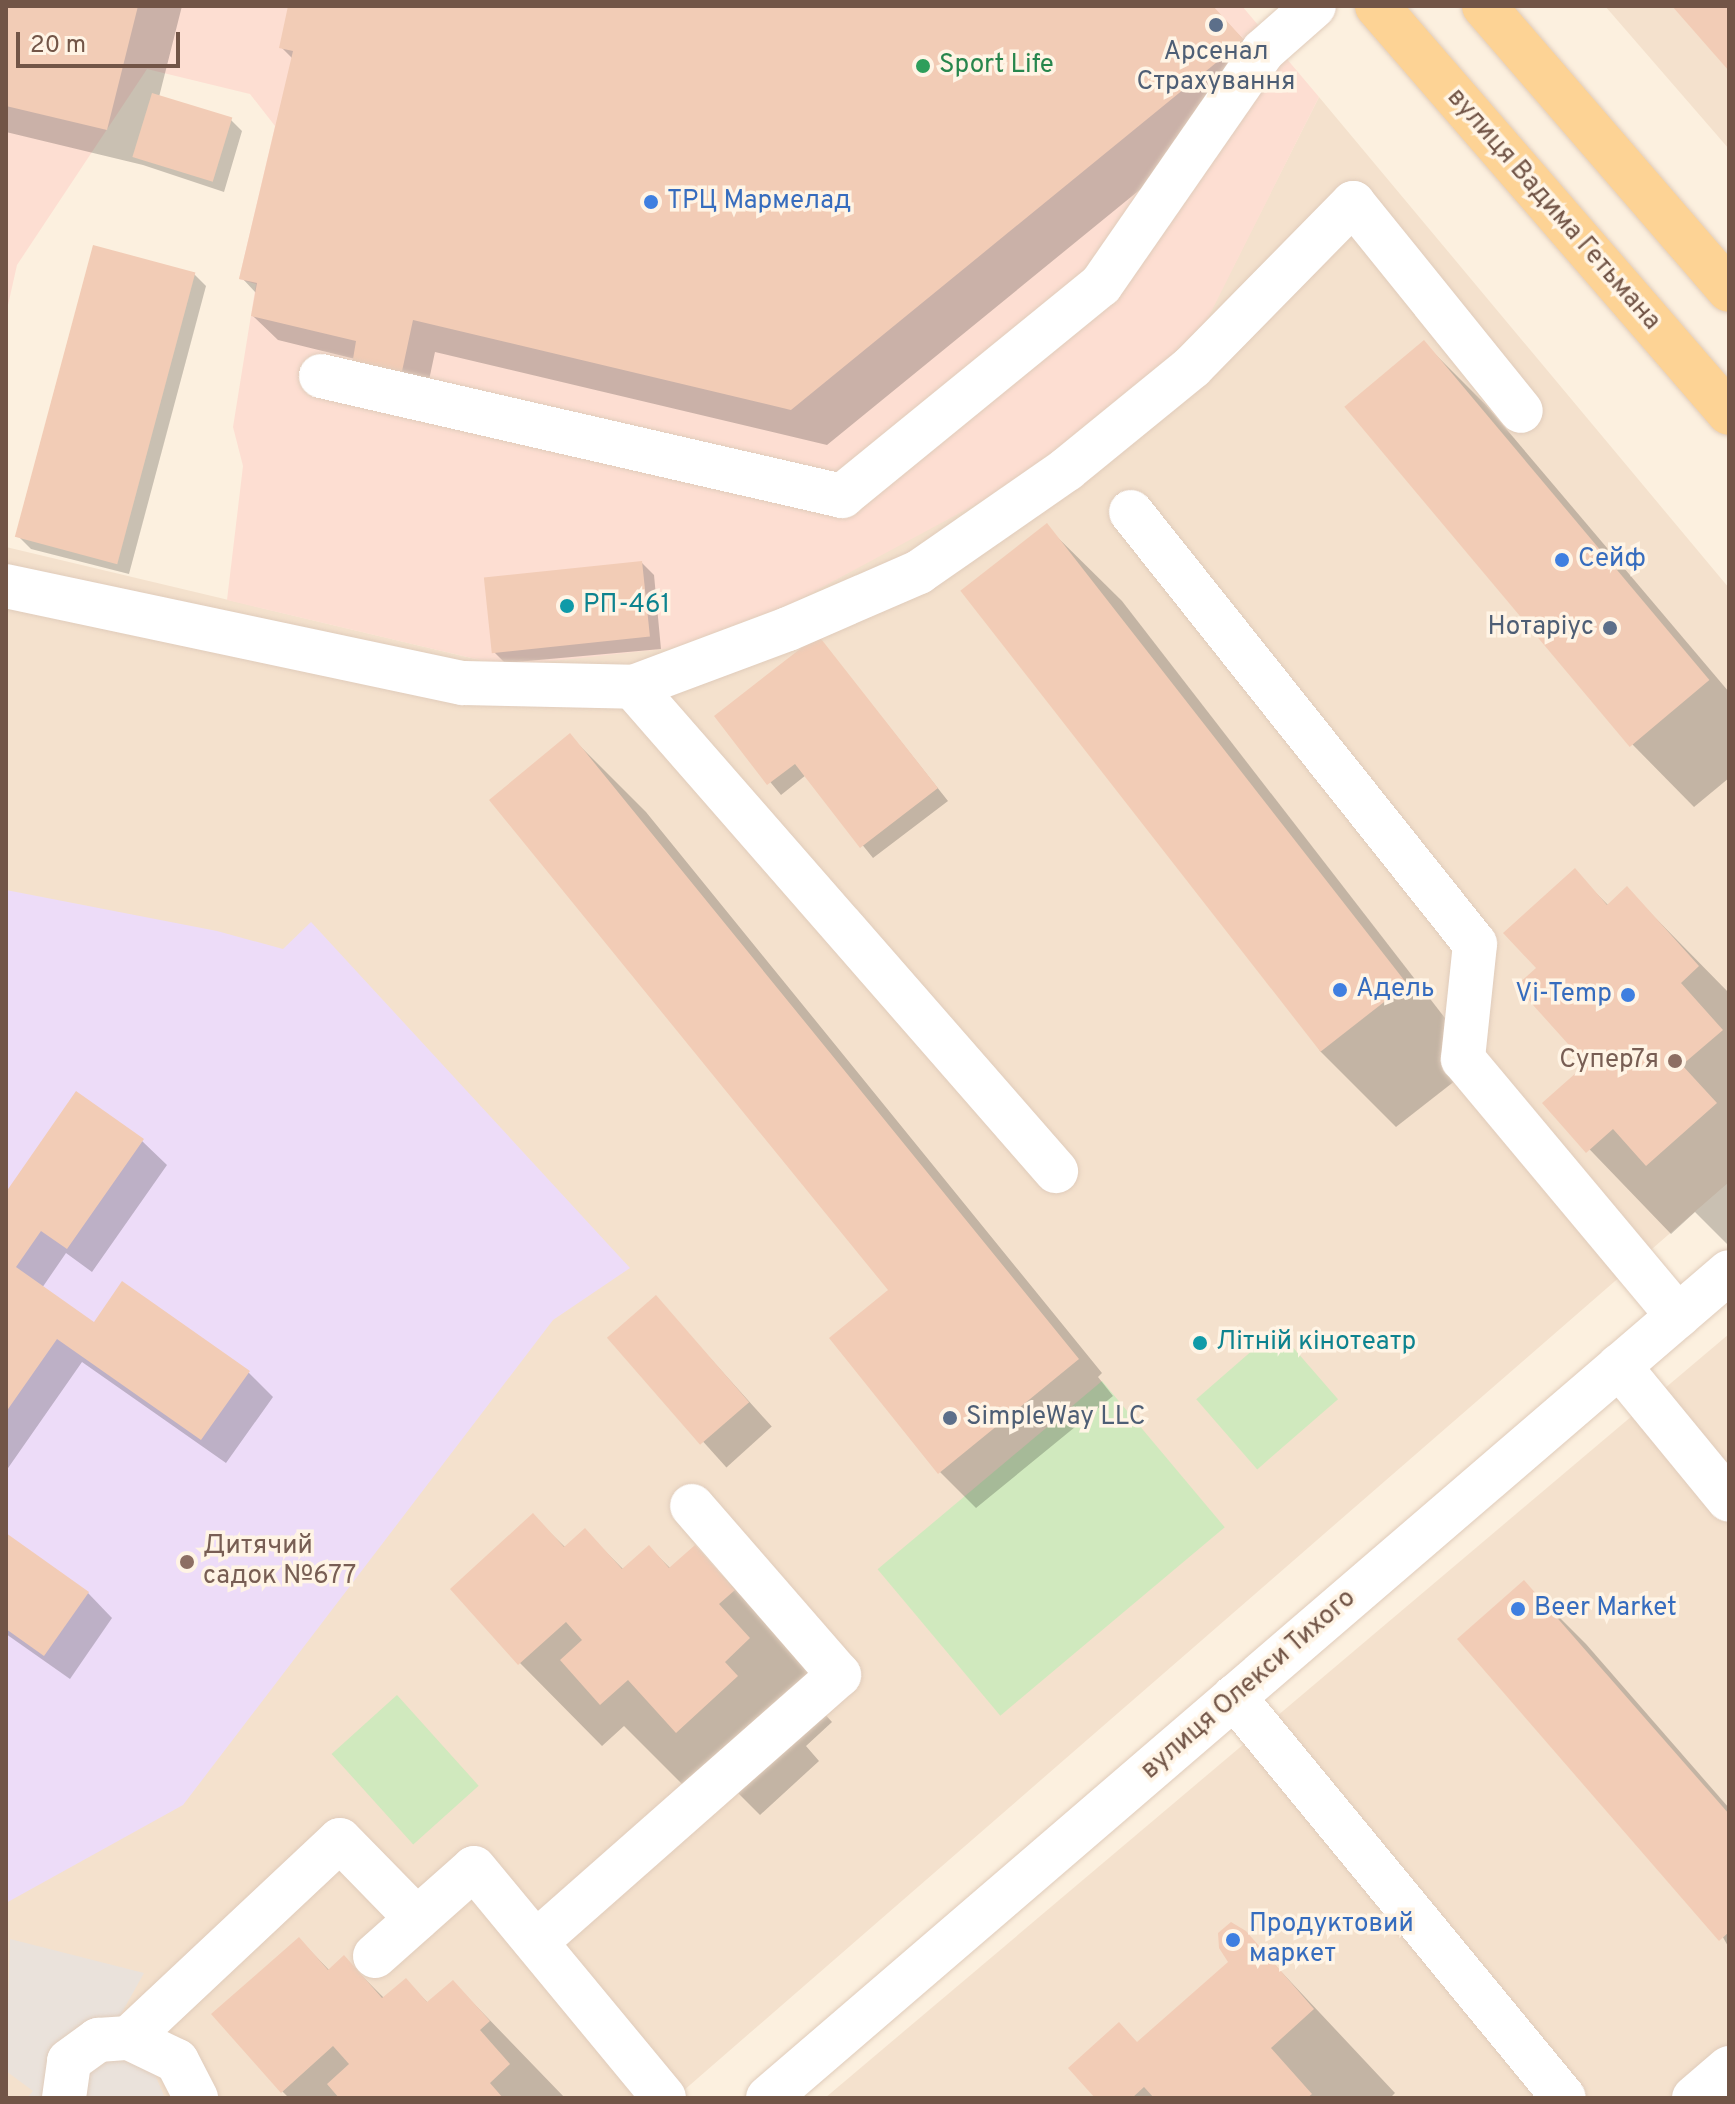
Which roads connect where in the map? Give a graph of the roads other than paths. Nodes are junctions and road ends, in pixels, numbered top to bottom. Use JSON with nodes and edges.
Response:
{"nodes":[{"id":1,"x":1314,"y":6,"type":"edge"},
{"id":2,"x":1377,"y":6,"type":"edge"},
{"id":3,"x":1484,"y":6,"type":"edge"},
{"id":4,"x":1729,"y":290,"type":"edge"},
{"id":5,"x":321,"y":376,"type":"dead end"},
{"id":6,"x":1521,"y":411,"type":"dead end"},
{"id":7,"x":1729,"y":413,"type":"edge"},
{"id":8,"x":1131,"y":512,"type":"dead end"},
{"id":9,"x":6,"y":586,"type":"edge"},
{"id":10,"x":633,"y":687,"type":"junction"},
{"id":11,"x":1056,"y":1171,"type":"dead end"},
{"id":12,"x":1729,"y":1272,"type":"edge"},
{"id":13,"x":1678,"y":1316,"type":"junction"},
{"id":14,"x":1619,"y":1366,"type":"junction"},
{"id":15,"x":1729,"y":1500,"type":"edge"},
{"id":16,"x":692,"y":1506,"type":"dead end"},
{"id":17,"x":1234,"y":1697,"type":"junction"},
{"id":18,"x":417,"y":1919,"type":"junction"},
{"id":19,"x":536,"y":1942,"type":"junction"},
{"id":20,"x":375,"y":1956,"type":"dead end"},
{"id":21,"x":129,"y":2038,"type":"junction"},
{"id":22,"x":1729,"y":2068,"type":"edge"},
{"id":23,"x":64,"y":2098,"type":"edge"},
{"id":24,"x":196,"y":2098,"type":"edge"},
{"id":25,"x":664,"y":2098,"type":"edge"},
{"id":26,"x":768,"y":2098,"type":"edge"},
{"id":27,"x":1564,"y":2098,"type":"edge"},
{"id":28,"x":1694,"y":2098,"type":"edge"}],
"edges":[{"from":1,"to":5,"type":"street"},
{"from":2,"to":7,"type":"main road","name":"вулиця Вадима Гетьмана"},
{"from":3,"to":4,"type":"main road"},
{"from":6,"to":10,"type":"street"},
{"from":8,"to":13,"type":"street"},
{"from":9,"to":10,"type":"street"},
{"from":10,"to":11,"type":"street"},
{"from":12,"to":13,"type":"street","name":"вулиця Олекси Тихого"},
{"from":13,"to":14,"type":"street","name":"вулиця Олекси Тихого"},
{"from":14,"to":15,"type":"street"},
{"from":14,"to":17,"type":"street","name":"вулиця Олекси Тихого"},
{"from":16,"to":19,"type":"street"},
{"from":17,"to":26,"type":"street","name":"вулиця Олекси Тихого"},
{"from":17,"to":27,"type":"street"},
{"from":18,"to":19,"type":"street"},
{"from":18,"to":20,"type":"street"},
{"from":18,"to":21,"type":"street"},
{"from":19,"to":25,"type":"street"},
{"from":21,"to":23,"type":"street"},
{"from":21,"to":24,"type":"street"},
{"from":22,"to":28,"type":"street"}]}
